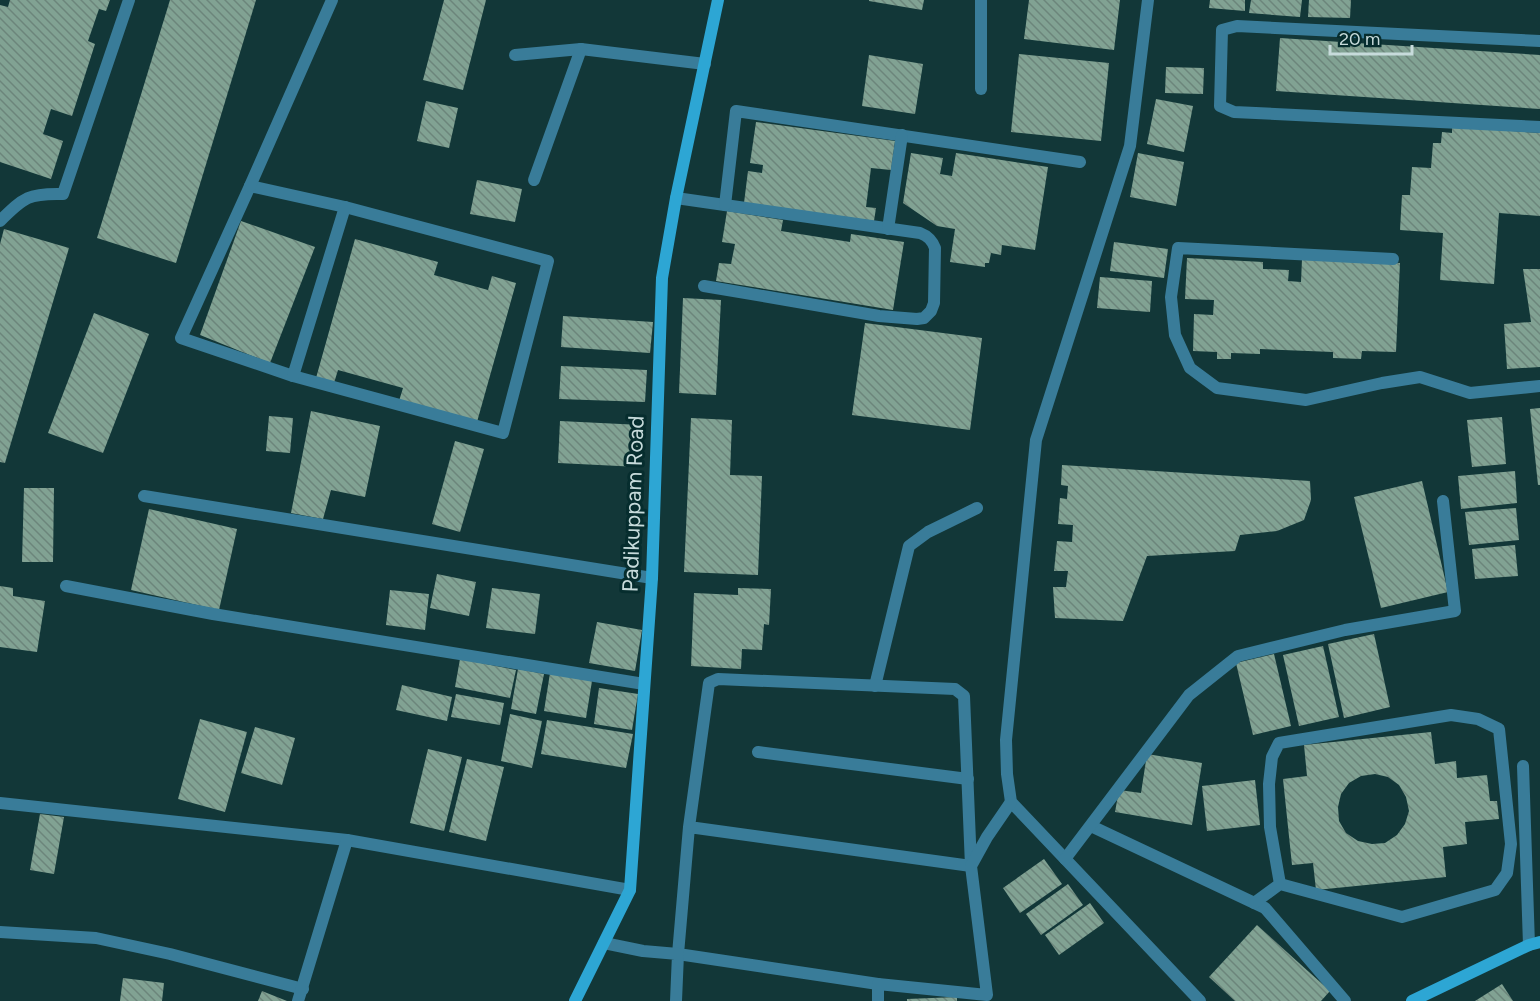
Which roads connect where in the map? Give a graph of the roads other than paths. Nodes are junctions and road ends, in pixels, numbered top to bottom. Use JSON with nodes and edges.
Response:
{"nodes":[{"id":1,"x":129,"y":0,"type":"edge"},
{"id":2,"x":332,"y":0,"type":"edge"},
{"id":3,"x":718,"y":0,"type":"edge"},
{"id":4,"x":981,"y":0,"type":"edge"},
{"id":5,"x":1148,"y":0,"type":"edge"},
{"id":6,"x":1540,"y":41,"type":"edge"},
{"id":7,"x":581,"y":50,"type":"junction"},
{"id":8,"x":515,"y":55,"type":"dead end"},
{"id":9,"x":705,"y":64,"type":"junction"},
{"id":10,"x":981,"y":89,"type":"dead end"},
{"id":11,"x":1540,"y":127,"type":"edge"},
{"id":12,"x":902,"y":135,"type":"junction"},
{"id":13,"x":1080,"y":162,"type":"dead end"},
{"id":14,"x":534,"y":180,"type":"dead end"},
{"id":15,"x":250,"y":186,"type":"junction"},
{"id":16,"x":676,"y":198,"type":"junction"},
{"id":17,"x":725,"y":205,"type":"junction"},
{"id":18,"x":345,"y":207,"type":"junction"},
{"id":19,"x":0,"y":221,"type":"edge"},
{"id":20,"x":888,"y":229,"type":"junction"},
{"id":21,"x":1393,"y":259,"type":"dead end"},
{"id":22,"x":704,"y":286,"type":"dead end"},
{"id":23,"x":293,"y":376,"type":"junction"},
{"id":24,"x":1540,"y":386,"type":"edge"},
{"id":25,"x":144,"y":496,"type":"dead end"},
{"id":26,"x":1443,"y":501,"type":"dead end"},
{"id":27,"x":977,"y":508,"type":"dead end"},
{"id":28,"x":652,"y":578,"type":"junction"},
{"id":29,"x":66,"y":586,"type":"dead end"},
{"id":30,"x":644,"y":684,"type":"junction"},
{"id":31,"x":874,"y":686,"type":"junction"},
{"id":32,"x":758,"y":752,"type":"dead end"},
{"id":33,"x":1523,"y":766,"type":"dead end"},
{"id":34,"x":968,"y":779,"type":"junction"},
{"id":35,"x":1011,"y":802,"type":"junction"},
{"id":36,"x":0,"y":803,"type":"edge"},
{"id":37,"x":1091,"y":826,"type":"junction"},
{"id":38,"x":689,"y":827,"type":"junction"},
{"id":39,"x":347,"y":840,"type":"junction"},
{"id":40,"x":1065,"y":859,"type":"junction"},
{"id":41,"x":971,"y":866,"type":"junction"},
{"id":42,"x":1280,"y":884,"type":"junction"},
{"id":43,"x":630,"y":890,"type":"junction"},
{"id":44,"x":1254,"y":903,"type":"junction"},
{"id":45,"x":0,"y":932,"type":"edge"},
{"id":46,"x":604,"y":943,"type":"junction"},
{"id":47,"x":1535,"y":944,"type":"edge"},
{"id":48,"x":678,"y":954,"type":"junction"},
{"id":49,"x":878,"y":984,"type":"junction"},
{"id":50,"x":301,"y":995,"type":"edge"},
{"id":51,"x":575,"y":1001,"type":"edge"},
{"id":52,"x":676,"y":1001,"type":"edge"},
{"id":53,"x":878,"y":1001,"type":"edge"},
{"id":54,"x":1200,"y":1001,"type":"edge"},
{"id":55,"x":1345,"y":1001,"type":"edge"},
{"id":56,"x":1412,"y":1001,"type":"edge"}],
"edges":[{"from":1,"to":19,"type":"street"},
{"from":2,"to":15,"type":"street"},
{"from":3,"to":9,"type":"street","name":"Padikuppam Road"},
{"from":4,"to":10,"type":"street"},
{"from":5,"to":35,"type":"street"},
{"from":6,"to":11,"type":"street"},
{"from":7,"to":8,"type":"street"},
{"from":7,"to":9,"type":"street"},
{"from":7,"to":14,"type":"street"},
{"from":9,"to":16,"type":"street","name":"Padikuppam Road"},
{"from":12,"to":13,"type":"street"},
{"from":12,"to":17,"type":"street"},
{"from":12,"to":20,"type":"street"},
{"from":15,"to":18,"type":"street"},
{"from":15,"to":23,"type":"street"},
{"from":16,"to":17,"type":"street"},
{"from":16,"to":28,"type":"street","name":"Padikuppam Road"},
{"from":17,"to":20,"type":"street"},
{"from":18,"to":23,"type":"street"},
{"from":18,"to":23,"type":"street"},
{"from":20,"to":22,"type":"street"},
{"from":21,"to":24,"type":"street"},
{"from":25,"to":28,"type":"street"},
{"from":26,"to":37,"type":"street"},
{"from":27,"to":31,"type":"street"},
{"from":28,"to":30,"type":"street","name":"Padikuppam Road"},
{"from":29,"to":30,"type":"street"},
{"from":30,"to":43,"type":"street","name":"Padikuppam Road"},
{"from":31,"to":34,"type":"street"},
{"from":31,"to":38,"type":"street"},
{"from":32,"to":34,"type":"street"},
{"from":33,"to":47,"type":"street"},
{"from":34,"to":41,"type":"street"},
{"from":35,"to":40,"type":"street"},
{"from":35,"to":41,"type":"street"},
{"from":36,"to":39,"type":"street"},
{"from":37,"to":40,"type":"street"},
{"from":37,"to":44,"type":"street"},
{"from":38,"to":41,"type":"street"},
{"from":38,"to":48,"type":"street"},
{"from":39,"to":43,"type":"street"},
{"from":39,"to":50,"type":"street"},
{"from":40,"to":54,"type":"street"},
{"from":41,"to":49,"type":"street"},
{"from":42,"to":42,"type":"street"},
{"from":42,"to":44,"type":"street"},
{"from":43,"to":46,"type":"street","name":"Padikuppam Road"},
{"from":44,"to":55,"type":"street"},
{"from":45,"to":50,"type":"street"},
{"from":46,"to":48,"type":"street"},
{"from":46,"to":51,"type":"street","name":"Padikuppam Road"},
{"from":47,"to":56,"type":"street"},
{"from":48,"to":49,"type":"street"},
{"from":48,"to":52,"type":"street"},
{"from":49,"to":53,"type":"street"}]}
